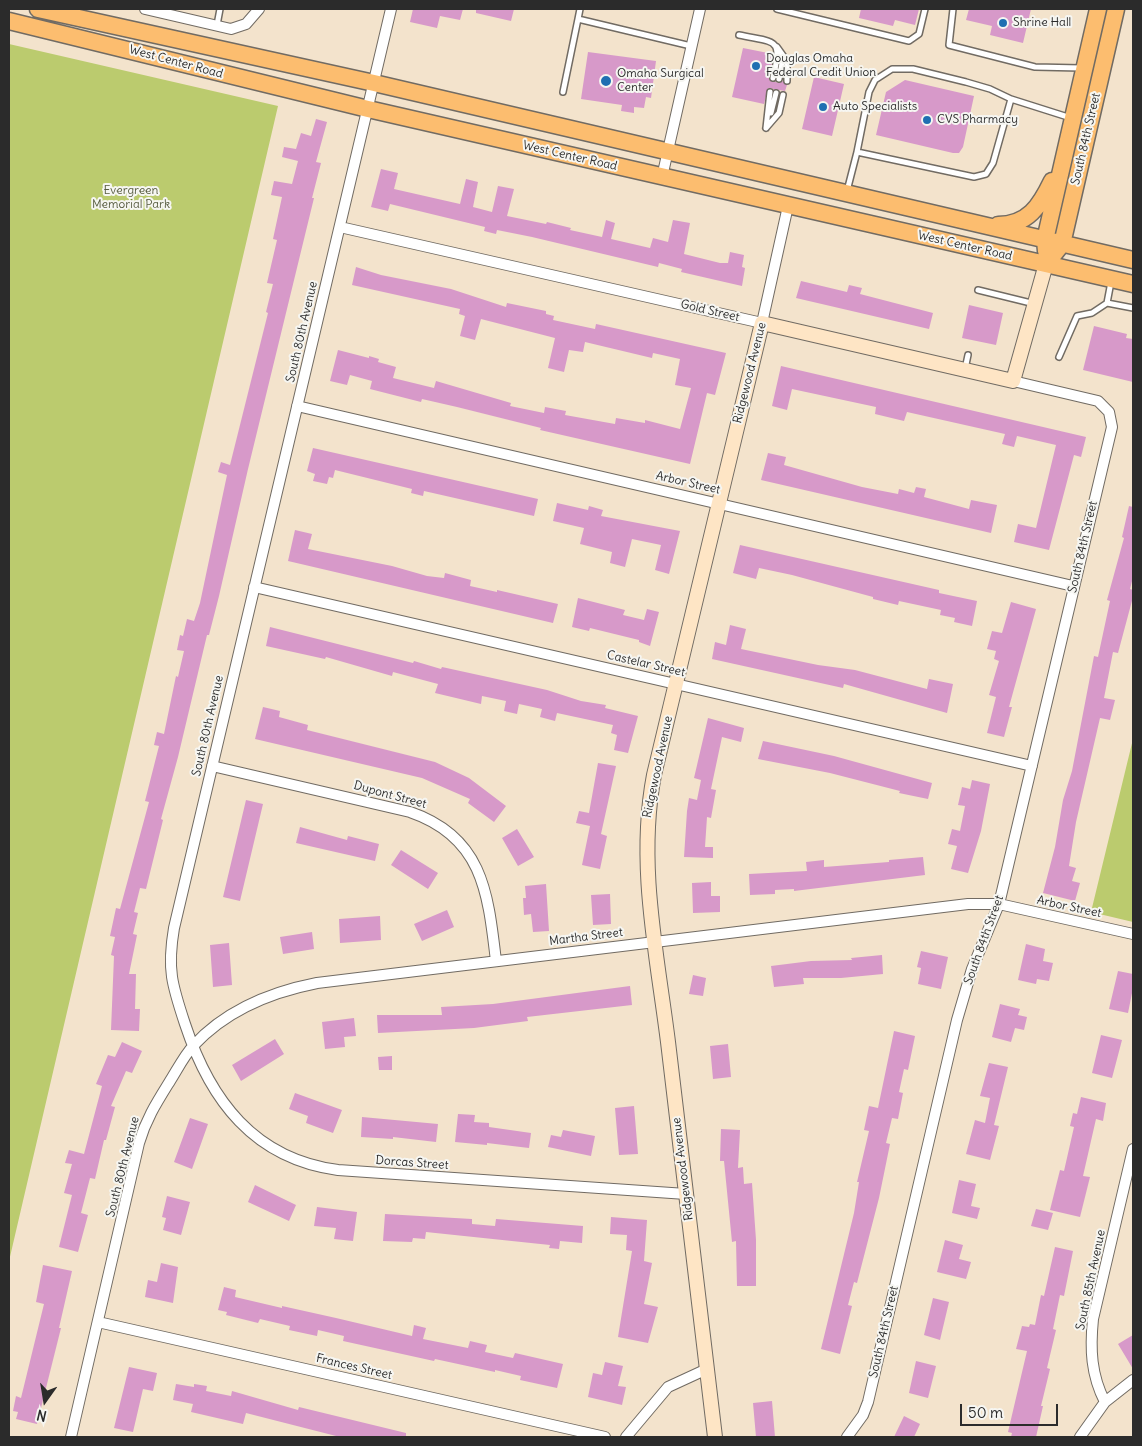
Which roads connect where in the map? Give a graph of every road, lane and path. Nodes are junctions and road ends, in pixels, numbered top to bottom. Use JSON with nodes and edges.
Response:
{"nodes":[{"id":1,"x":38,"y":9,"type":"edge"},
{"id":2,"x":145,"y":9,"type":"edge"},
{"id":3,"x":220,"y":9,"type":"edge"},
{"id":4,"x":259,"y":9,"type":"edge"},
{"id":5,"x":391,"y":9,"type":"edge"},
{"id":6,"x":580,"y":9,"type":"edge"},
{"id":7,"x":700,"y":9,"type":"edge"},
{"id":8,"x":777,"y":9,"type":"edge"},
{"id":9,"x":925,"y":9,"type":"edge"},
{"id":10,"x":953,"y":9,"type":"edge"},
{"id":11,"x":1098,"y":9,"type":"edge"},
{"id":12,"x":1116,"y":9,"type":"edge"},
{"id":13,"x":578,"y":19,"type":"junction"},
{"id":14,"x":9,"y":21,"type":"edge"},
{"id":15,"x":217,"y":25,"type":"junction"},
{"id":16,"x":739,"y":34,"type":"dead end"},
{"id":17,"x":774,"y":44,"type":"junction"},
{"id":18,"x":692,"y":46,"type":"junction"},
{"id":19,"x":1084,"y":68,"type":"junction"},
{"id":20,"x":776,"y":79,"type":"dead end"},
{"id":21,"x":787,"y":81,"type":"dead end"},
{"id":22,"x":374,"y":83,"type":"junction"},
{"id":23,"x":563,"y":92,"type":"dead end"},
{"id":24,"x":770,"y":92,"type":"dead end"},
{"id":25,"x":776,"y":93,"type":"dead end"},
{"id":26,"x":783,"y":95,"type":"dead end"},
{"id":27,"x":1011,"y":98,"type":"junction"},
{"id":28,"x":368,"y":109,"type":"junction"},
{"id":29,"x":1072,"y":118,"type":"junction"},
{"id":30,"x":766,"y":128,"type":"junction"},
{"id":31,"x":667,"y":152,"type":"junction"},
{"id":32,"x":857,"y":152,"type":"junction"},
{"id":33,"x":1065,"y":152,"type":"junction"},
{"id":34,"x":662,"y":177,"type":"junction"},
{"id":35,"x":846,"y":194,"type":"junction"},
{"id":36,"x":788,"y":206,"type":"junction"},
{"id":37,"x":981,"y":225,"type":"junction"},
{"id":38,"x":340,"y":227,"type":"junction"},
{"id":39,"x":1045,"y":240,"type":"junction"},
{"id":40,"x":1062,"y":244,"type":"junction"},
{"id":41,"x":1133,"y":260,"type":"edge"},
{"id":42,"x":1046,"y":264,"type":"junction"},
{"id":43,"x":1112,"y":279,"type":"junction"},
{"id":44,"x":1133,"y":284,"type":"edge"},
{"id":45,"x":978,"y":290,"type":"dead end"},
{"id":46,"x":1107,"y":303,"type":"junction"},
{"id":47,"x":1035,"y":304,"type":"junction"},
{"id":48,"x":1133,"y":308,"type":"edge"},
{"id":49,"x":762,"y":323,"type":"junction"},
{"id":50,"x":968,"y":355,"type":"dead end"},
{"id":51,"x":1059,"y":357,"type":"dead end"},
{"id":52,"x":965,"y":370,"type":"junction"},
{"id":53,"x":1013,"y":381,"type":"junction"},
{"id":54,"x":297,"y":406,"type":"junction"},
{"id":55,"x":1107,"y":408,"type":"joint"},
{"id":56,"x":718,"y":503,"type":"junction"},
{"id":57,"x":1073,"y":586,"type":"junction"},
{"id":58,"x":254,"y":587,"type":"junction"},
{"id":59,"x":676,"y":684,"type":"junction"},
{"id":60,"x":212,"y":766,"type":"junction"},
{"id":61,"x":1032,"y":766,"type":"junction"},
{"id":62,"x":999,"y":904,"type":"junction"},
{"id":63,"x":1133,"y":934,"type":"edge"},
{"id":64,"x":654,"y":942,"type":"junction"},
{"id":65,"x":496,"y":961,"type":"junction"},
{"id":66,"x":192,"y":1047,"type":"junction"},
{"id":67,"x":1133,"y":1149,"type":"edge"},
{"id":68,"x":686,"y":1194,"type":"junction"},
{"id":69,"x":98,"y":1322,"type":"junction"},
{"id":70,"x":707,"y":1369,"type":"junction"},
{"id":71,"x":1133,"y":1380,"type":"edge"},
{"id":72,"x":1105,"y":1402,"type":"junction"},
{"id":73,"x":71,"y":1437,"type":"edge"},
{"id":74,"x":605,"y":1437,"type":"edge"},
{"id":75,"x":626,"y":1437,"type":"edge"},
{"id":76,"x":715,"y":1437,"type":"edge"},
{"id":77,"x":847,"y":1437,"type":"edge"},
{"id":78,"x":1080,"y":1437,"type":"edge"}],
"edges":[{"from":1,"to":22,"type":"main road","name":"West Center Road"},
{"from":2,"to":15,"type":"street"},
{"from":3,"to":15,"type":"lane"},
{"from":4,"to":15,"type":"street"},
{"from":5,"to":22,"type":"street","name":"South 80th Avenue"},
{"from":6,"to":13,"type":"lane"},
{"from":7,"to":18,"type":"street"},
{"from":8,"to":9,"type":"lane"},
{"from":10,"to":19,"type":"lane"},
{"from":11,"to":19,"type":"main road","name":"South 84th Street"},
{"from":12,"to":40,"type":"main road","name":"South 84th Street"},
{"from":13,"to":18,"type":"lane"},
{"from":13,"to":23,"type":"lane"},
{"from":14,"to":28,"type":"main road","name":"West Center Road"},
{"from":16,"to":17,"type":"lane"},
{"from":17,"to":20,"type":"lane"},
{"from":17,"to":21,"type":"lane"},
{"from":18,"to":31,"type":"street"},
{"from":19,"to":29,"type":"main road","name":"South 84th Street"},
{"from":22,"to":28,"type":"street","name":"South 80th Avenue"},
{"from":22,"to":31,"type":"main road","name":"West Center Road"},
{"from":24,"to":30,"type":"lane"},
{"from":25,"to":30,"type":"lane"},
{"from":26,"to":30,"type":"lane"},
{"from":27,"to":29,"type":"lane"},
{"from":27,"to":32,"type":"lane"},
{"from":27,"to":32,"type":"lane"},
{"from":28,"to":34,"type":"main road","name":"West Center Road"},
{"from":28,"to":38,"type":"street","name":"South 80th Avenue"},
{"from":29,"to":33,"type":"main road","name":"South 84th Street"},
{"from":31,"to":34,"type":"street"},
{"from":31,"to":35,"type":"main road","name":"West Center Road"},
{"from":32,"to":35,"type":"lane"},
{"from":33,"to":37,"type":"main road"},
{"from":33,"to":39,"type":"main road","name":"South 84th Street"},
{"from":34,"to":36,"type":"main road","name":"West Center Road"},
{"from":35,"to":37,"type":"main road","name":"West Center Road"},
{"from":36,"to":42,"type":"main road","name":"West Center Road"},
{"from":36,"to":49,"type":"street","name":"Ridgewood Avenue"},
{"from":37,"to":39,"type":"main road","name":"West Center Road"},
{"from":38,"to":49,"type":"street","name":"Gold Street"},
{"from":38,"to":54,"type":"street","name":"South 80th Avenue"},
{"from":39,"to":40,"type":"main road","name":"West Center Road"},
{"from":39,"to":42,"type":"main road","name":"South 84th Street"},
{"from":40,"to":41,"type":"main road","name":"West Center Road"},
{"from":40,"to":42,"type":"main road","name":"South 84th Street"},
{"from":42,"to":43,"type":"main road","name":"West Center Road"},
{"from":42,"to":47,"type":"main road","name":"South 84th Street"},
{"from":43,"to":44,"type":"main road","name":"West Center Road"},
{"from":43,"to":46,"type":"lane"},
{"from":45,"to":47,"type":"lane"},
{"from":46,"to":48,"type":"lane"},
{"from":46,"to":51,"type":"lane"},
{"from":47,"to":53,"type":"main road","name":"South 84th Street"},
{"from":49,"to":52,"type":"main road","name":"Gold Street"},
{"from":49,"to":56,"type":"main road","name":"Ridgewood Avenue"},
{"from":50,"to":52,"type":"lane"},
{"from":52,"to":53,"type":"main road","name":"Gold Street"},
{"from":53,"to":55,"type":"street","name":"Gold Street"},
{"from":54,"to":56,"type":"street","name":"Arbor Street"},
{"from":54,"to":58,"type":"street","name":"South 80th Avenue"},
{"from":55,"to":57,"type":"street","name":"South 84th Street"},
{"from":56,"to":57,"type":"street","name":"Arbor Street"},
{"from":56,"to":59,"type":"main road","name":"Ridgewood Avenue"},
{"from":57,"to":61,"type":"street","name":"South 84th Street"},
{"from":58,"to":59,"type":"street","name":"Castelar Street"},
{"from":58,"to":60,"type":"street","name":"South 80th Avenue"},
{"from":59,"to":61,"type":"street","name":"Castelar Street"},
{"from":59,"to":64,"type":"main road","name":"Ridgewood Avenue"},
{"from":60,"to":65,"type":"street","name":"Dupont Street"},
{"from":60,"to":66,"type":"street","name":"South 80th Avenue"},
{"from":61,"to":62,"type":"street","name":"South 84th Street"},
{"from":62,"to":63,"type":"street","name":"Arbor Street"},
{"from":62,"to":64,"type":"street","name":"Martha Street"},
{"from":62,"to":77,"type":"street","name":"South 84th Street"},
{"from":64,"to":65,"type":"street","name":"Martha Street"},
{"from":64,"to":68,"type":"main road","name":"Ridgewood Avenue"},
{"from":65,"to":66,"type":"street","name":"Martha Street"},
{"from":66,"to":68,"type":"street","name":"Dorcas Street"},
{"from":66,"to":69,"type":"street","name":"South 80th Avenue"},
{"from":67,"to":72,"type":"street","name":"South 85th Avenue"},
{"from":68,"to":70,"type":"main road","name":"Ridgewood Avenue"},
{"from":69,"to":73,"type":"street","name":"South 80th Avenue"},
{"from":69,"to":74,"type":"street","name":"Frances Street"},
{"from":70,"to":75,"type":"street"},
{"from":70,"to":76,"type":"main road","name":"Ridgewood Avenue"},
{"from":71,"to":72,"type":"street"},
{"from":72,"to":78,"type":"street"}]}
